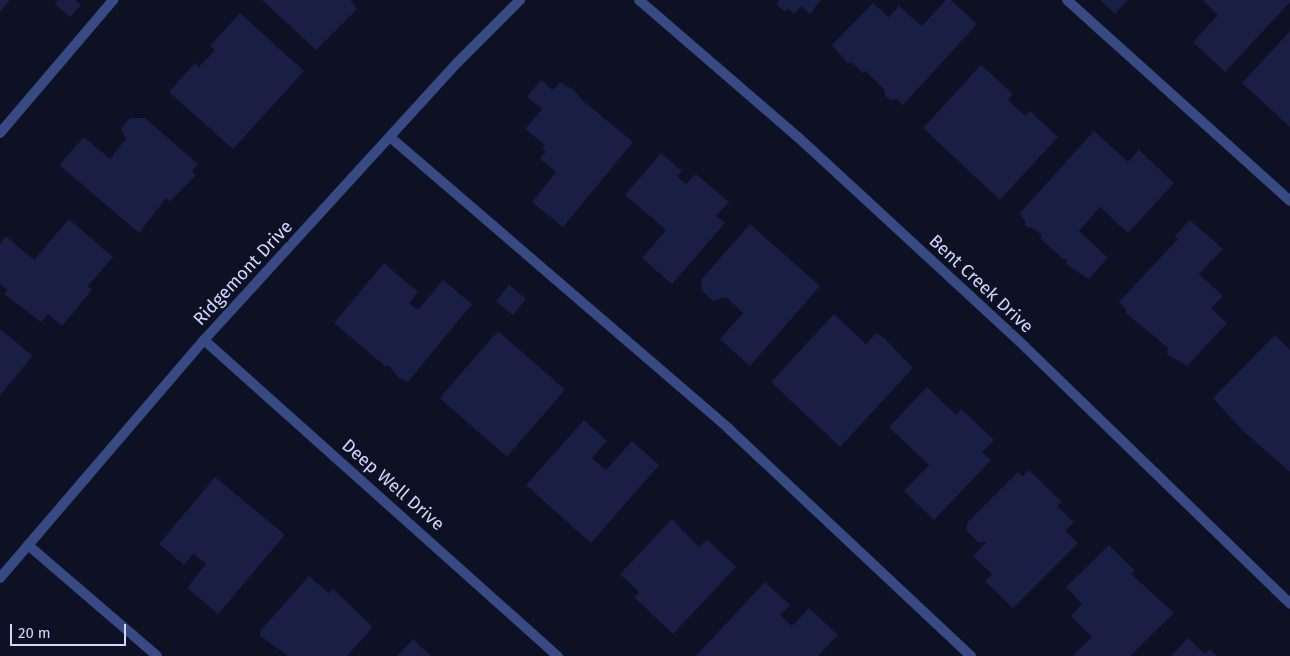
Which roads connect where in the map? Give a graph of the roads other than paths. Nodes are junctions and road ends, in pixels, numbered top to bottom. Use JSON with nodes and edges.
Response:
{"nodes":[{"id":1,"x":113,"y":0,"type":"edge"},
{"id":2,"x":520,"y":0,"type":"edge"},
{"id":3,"x":639,"y":0,"type":"edge"},
{"id":4,"x":1067,"y":0,"type":"edge"},
{"id":5,"x":0,"y":133,"type":"edge"},
{"id":6,"x":390,"y":137,"type":"junction"},
{"id":7,"x":1290,"y":201,"type":"edge"},
{"id":8,"x":204,"y":340,"type":"junction"},
{"id":9,"x":28,"y":545,"type":"junction"},
{"id":10,"x":0,"y":578,"type":"edge"},
{"id":11,"x":1290,"y":604,"type":"edge"},
{"id":12,"x":157,"y":656,"type":"edge"},
{"id":13,"x":558,"y":656,"type":"edge"},
{"id":14,"x":971,"y":656,"type":"edge"}],
"edges":[{"from":1,"to":5,"type":"street"},
{"from":2,"to":6,"type":"street","name":"Ridgemont Drive"},
{"from":3,"to":11,"type":"street","name":"Bent Creek Drive"},
{"from":4,"to":7,"type":"street"},
{"from":6,"to":8,"type":"street","name":"Ridgemont Drive"},
{"from":6,"to":14,"type":"street"},
{"from":8,"to":9,"type":"street","name":"Ridgemont Drive"},
{"from":8,"to":13,"type":"street","name":"Deep Well Drive"},
{"from":9,"to":10,"type":"street","name":"Ridgemont Drive"},
{"from":9,"to":12,"type":"street"}]}
